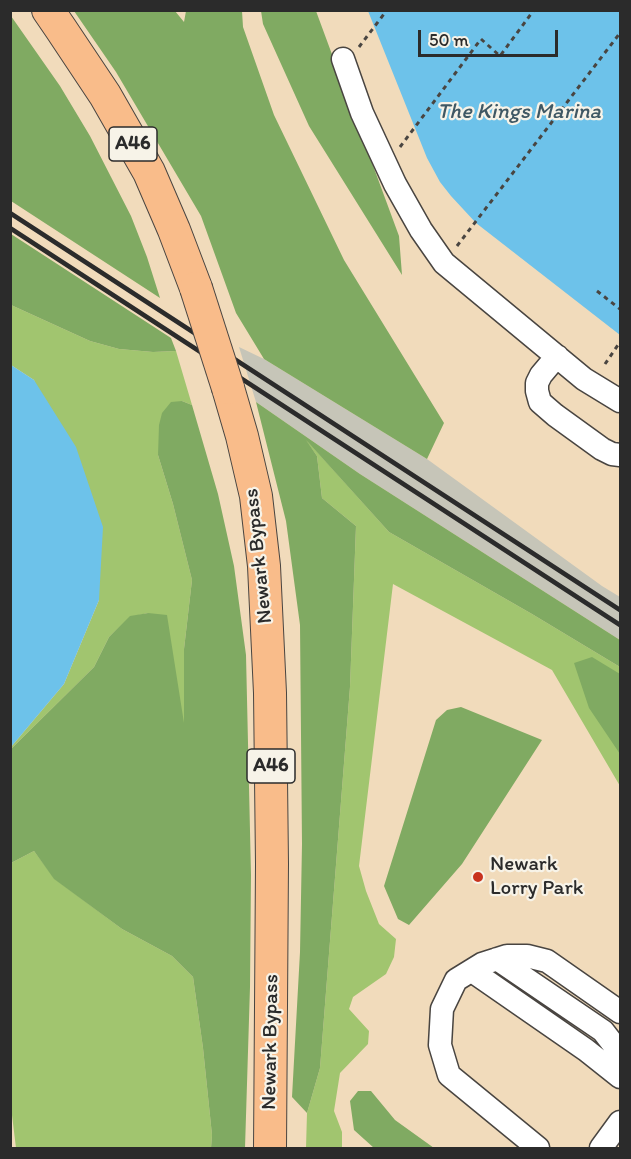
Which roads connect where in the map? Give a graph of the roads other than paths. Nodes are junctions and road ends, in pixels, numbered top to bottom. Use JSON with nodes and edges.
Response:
{"nodes":[{"id":1,"x":48,"y":10,"type":"edge"},
{"id":2,"x":344,"y":62,"type":"road end"},
{"id":3,"x":556,"y":356,"type":"junction"},
{"id":4,"x":621,"y":401,"type":"edge"},
{"id":5,"x":621,"y":455,"type":"edge"},
{"id":6,"x":497,"y":959,"type":"junction"},
{"id":7,"x":472,"y":971,"type":"junction"},
{"id":8,"x":621,"y":1012,"type":"edge"},
{"id":9,"x":621,"y":1053,"type":"edge"},
{"id":10,"x":621,"y":1077,"type":"edge"},
{"id":11,"x":621,"y":1122,"type":"edge"},
{"id":12,"x":270,"y":1149,"type":"edge"},
{"id":13,"x":538,"y":1149,"type":"edge"},
{"id":14,"x":601,"y":1149,"type":"edge"}],
"edges":[{"from":1,"to":12,"type":"highway","name":"Newark Bypass","number":"A46","bridge":true},
{"from":2,"to":3,"type":"lane"},
{"from":3,"to":4,"type":"lane"},
{"from":3,"to":5,"type":"lane"},
{"from":6,"to":7,"type":"lane"},
{"from":6,"to":8,"type":"lane"},
{"from":6,"to":9,"type":"lane"},
{"from":7,"to":10,"type":"lane"},
{"from":7,"to":13,"type":"lane"},
{"from":11,"to":14,"type":"lane"}]}
